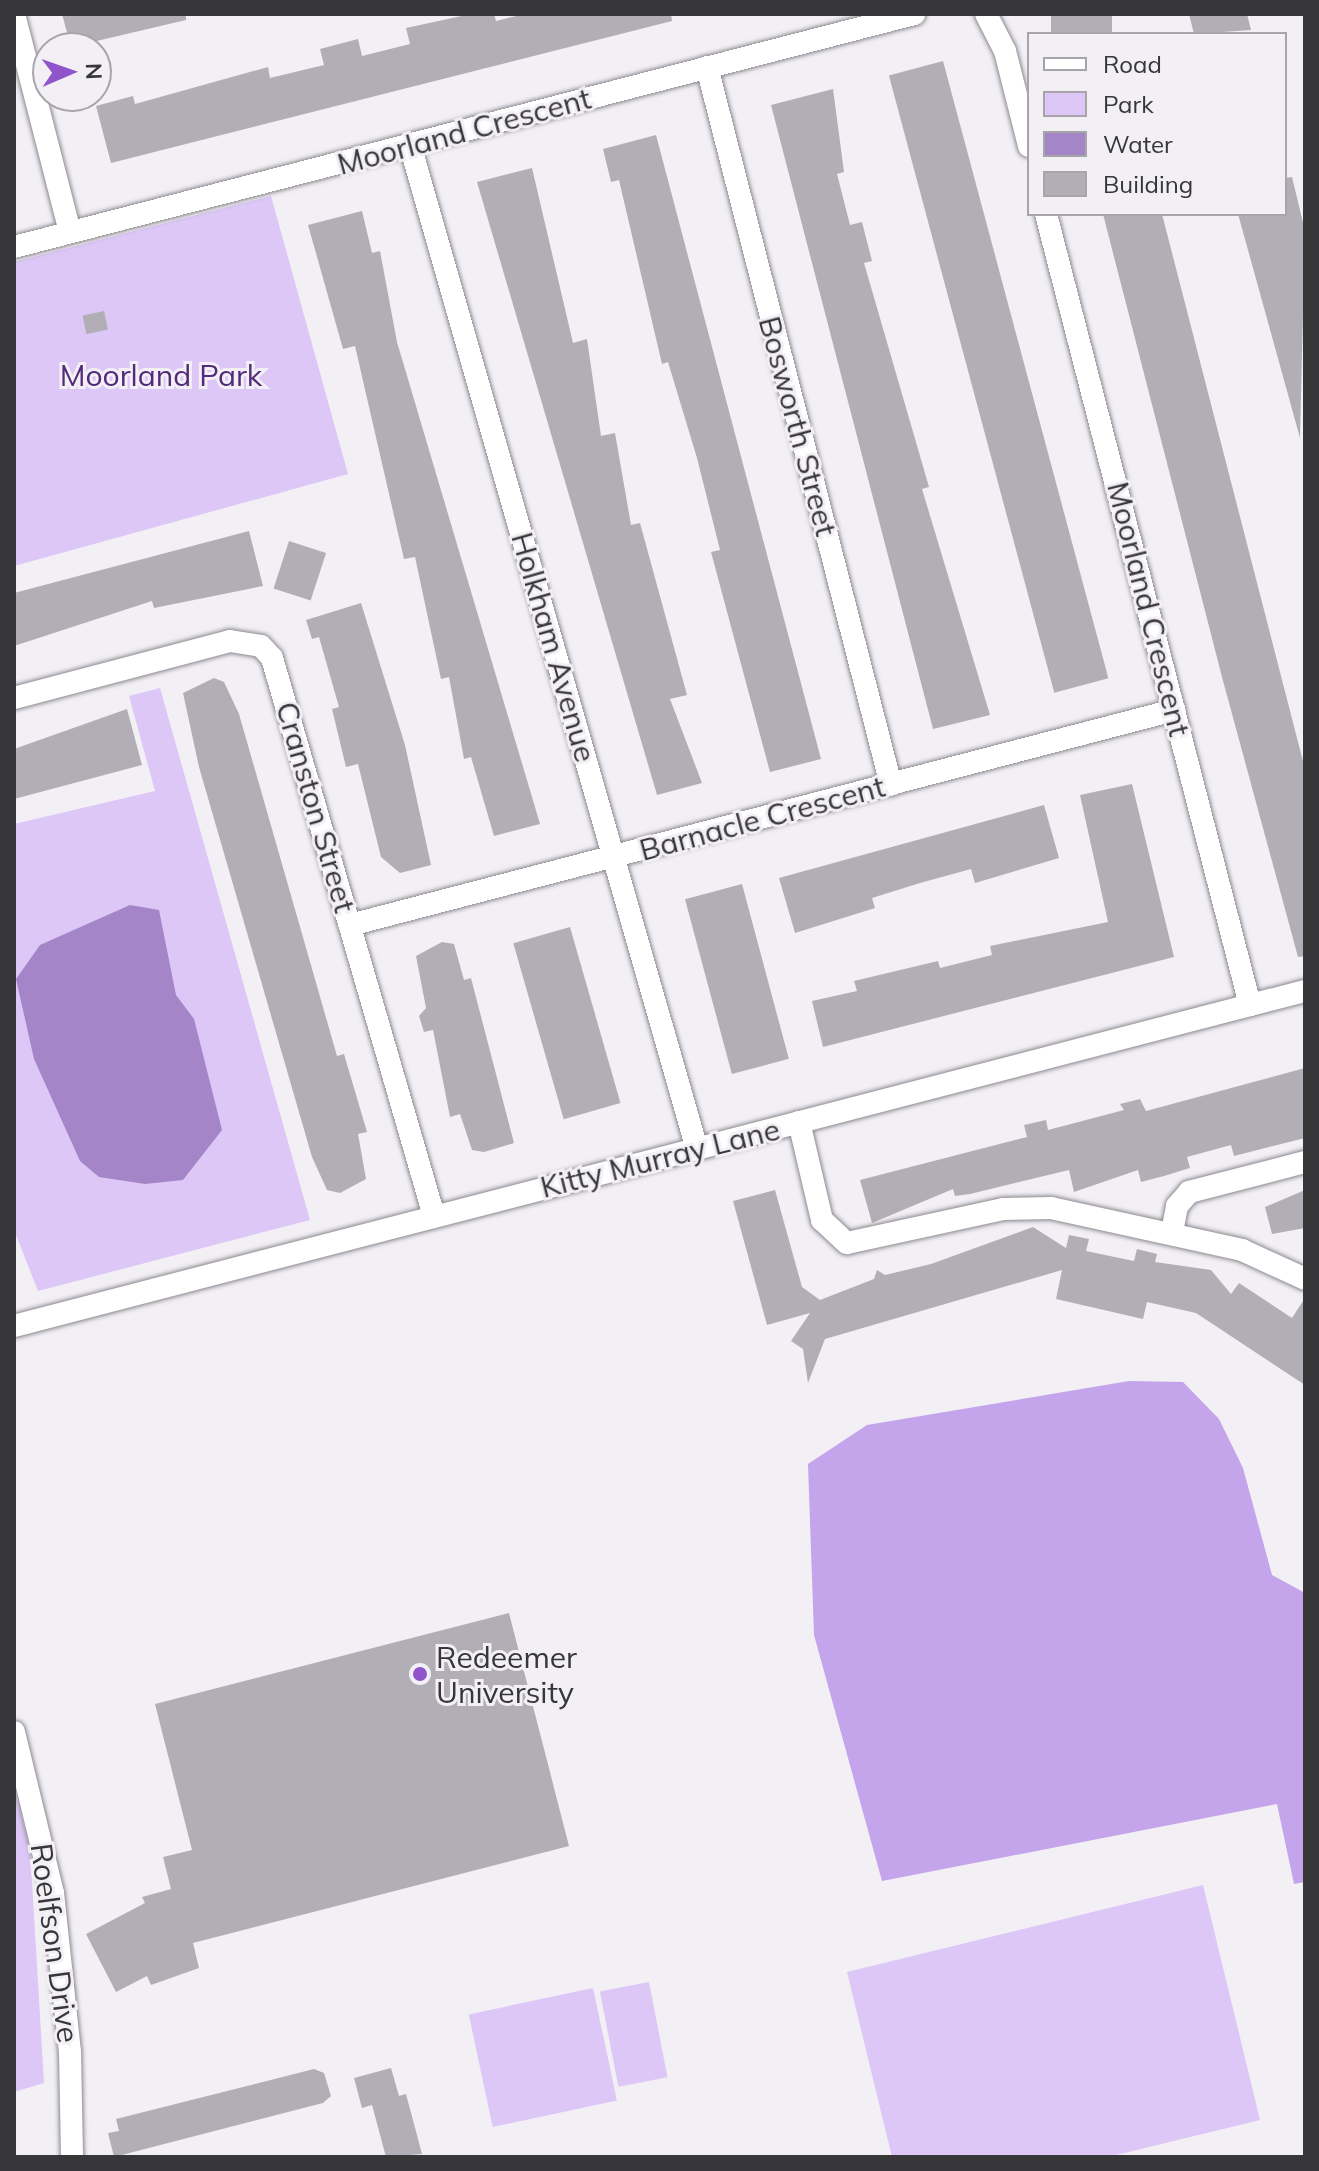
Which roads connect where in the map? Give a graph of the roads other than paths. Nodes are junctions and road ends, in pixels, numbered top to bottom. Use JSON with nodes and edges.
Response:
{"nodes":[{"id":1,"x":14,"y":14,"type":"edge"},
{"id":2,"x":914,"y":14,"type":"edge"},
{"id":3,"x":986,"y":14,"type":"edge"},
{"id":4,"x":707,"y":67,"type":"junction"},
{"id":5,"x":1027,"y":138,"type":"edge"},
{"id":6,"x":410,"y":145,"type":"junction"},
{"id":7,"x":1047,"y":216,"type":"edge"},
{"id":8,"x":70,"y":232,"type":"junction"},
{"id":9,"x":14,"y":247,"type":"edge"},
{"id":10,"x":14,"y":698,"type":"edge"},
{"id":11,"x":1174,"y":710,"type":"junction"},
{"id":12,"x":891,"y":785,"type":"junction"},
{"id":13,"x":614,"y":857,"type":"junction"},
{"id":14,"x":350,"y":925,"type":"junction"},
{"id":15,"x":1305,"y":991,"type":"edge"},
{"id":16,"x":1250,"y":1005,"type":"junction"},
{"id":17,"x":799,"y":1122,"type":"junction"},
{"id":18,"x":697,"y":1149,"type":"junction"},
{"id":19,"x":1305,"y":1162,"type":"edge"},
{"id":20,"x":434,"y":1216,"type":"junction"},
{"id":21,"x":1172,"y":1232,"type":"junction"},
{"id":22,"x":1305,"y":1279,"type":"edge"},
{"id":23,"x":14,"y":1326,"type":"edge"},
{"id":24,"x":14,"y":1732,"type":"edge"},
{"id":25,"x":72,"y":2156,"type":"edge"}],
"edges":[{"from":1,"to":8,"type":"street"},
{"from":2,"to":4,"type":"street","name":"Moorland Crescent"},
{"from":3,"to":5,"type":"street"},
{"from":4,"to":6,"type":"street","name":"Moorland Crescent"},
{"from":4,"to":12,"type":"street","name":"Bosworth Street"},
{"from":6,"to":8,"type":"street","name":"Moorland Crescent"},
{"from":6,"to":13,"type":"street","name":"Holkham Avenue"},
{"from":7,"to":11,"type":"street","name":"Moorland Crescent"},
{"from":8,"to":9,"type":"street","name":"Moorland Crescent"},
{"from":10,"to":14,"type":"street","name":"Cranston Street"},
{"from":11,"to":12,"type":"street","name":"Barnacle Crescent"},
{"from":11,"to":16,"type":"street","name":"Moorland Crescent"},
{"from":12,"to":13,"type":"street","name":"Barnacle Crescent"},
{"from":13,"to":14,"type":"street","name":"Barnacle Crescent"},
{"from":13,"to":18,"type":"street","name":"Holkham Avenue"},
{"from":14,"to":20,"type":"street","name":"Cranston Street"},
{"from":15,"to":16,"type":"street","name":"Kitty Murray Lane"},
{"from":16,"to":17,"type":"street","name":"Kitty Murray Lane"},
{"from":17,"to":18,"type":"street","name":"Kitty Murray Lane"},
{"from":17,"to":21,"type":"street"},
{"from":18,"to":20,"type":"street","name":"Kitty Murray Lane"},
{"from":19,"to":21,"type":"street"},
{"from":20,"to":23,"type":"street","name":"Kitty Murray Lane"},
{"from":21,"to":22,"type":"street"},
{"from":24,"to":25,"type":"street","name":"Roelfson Drive"}]}
